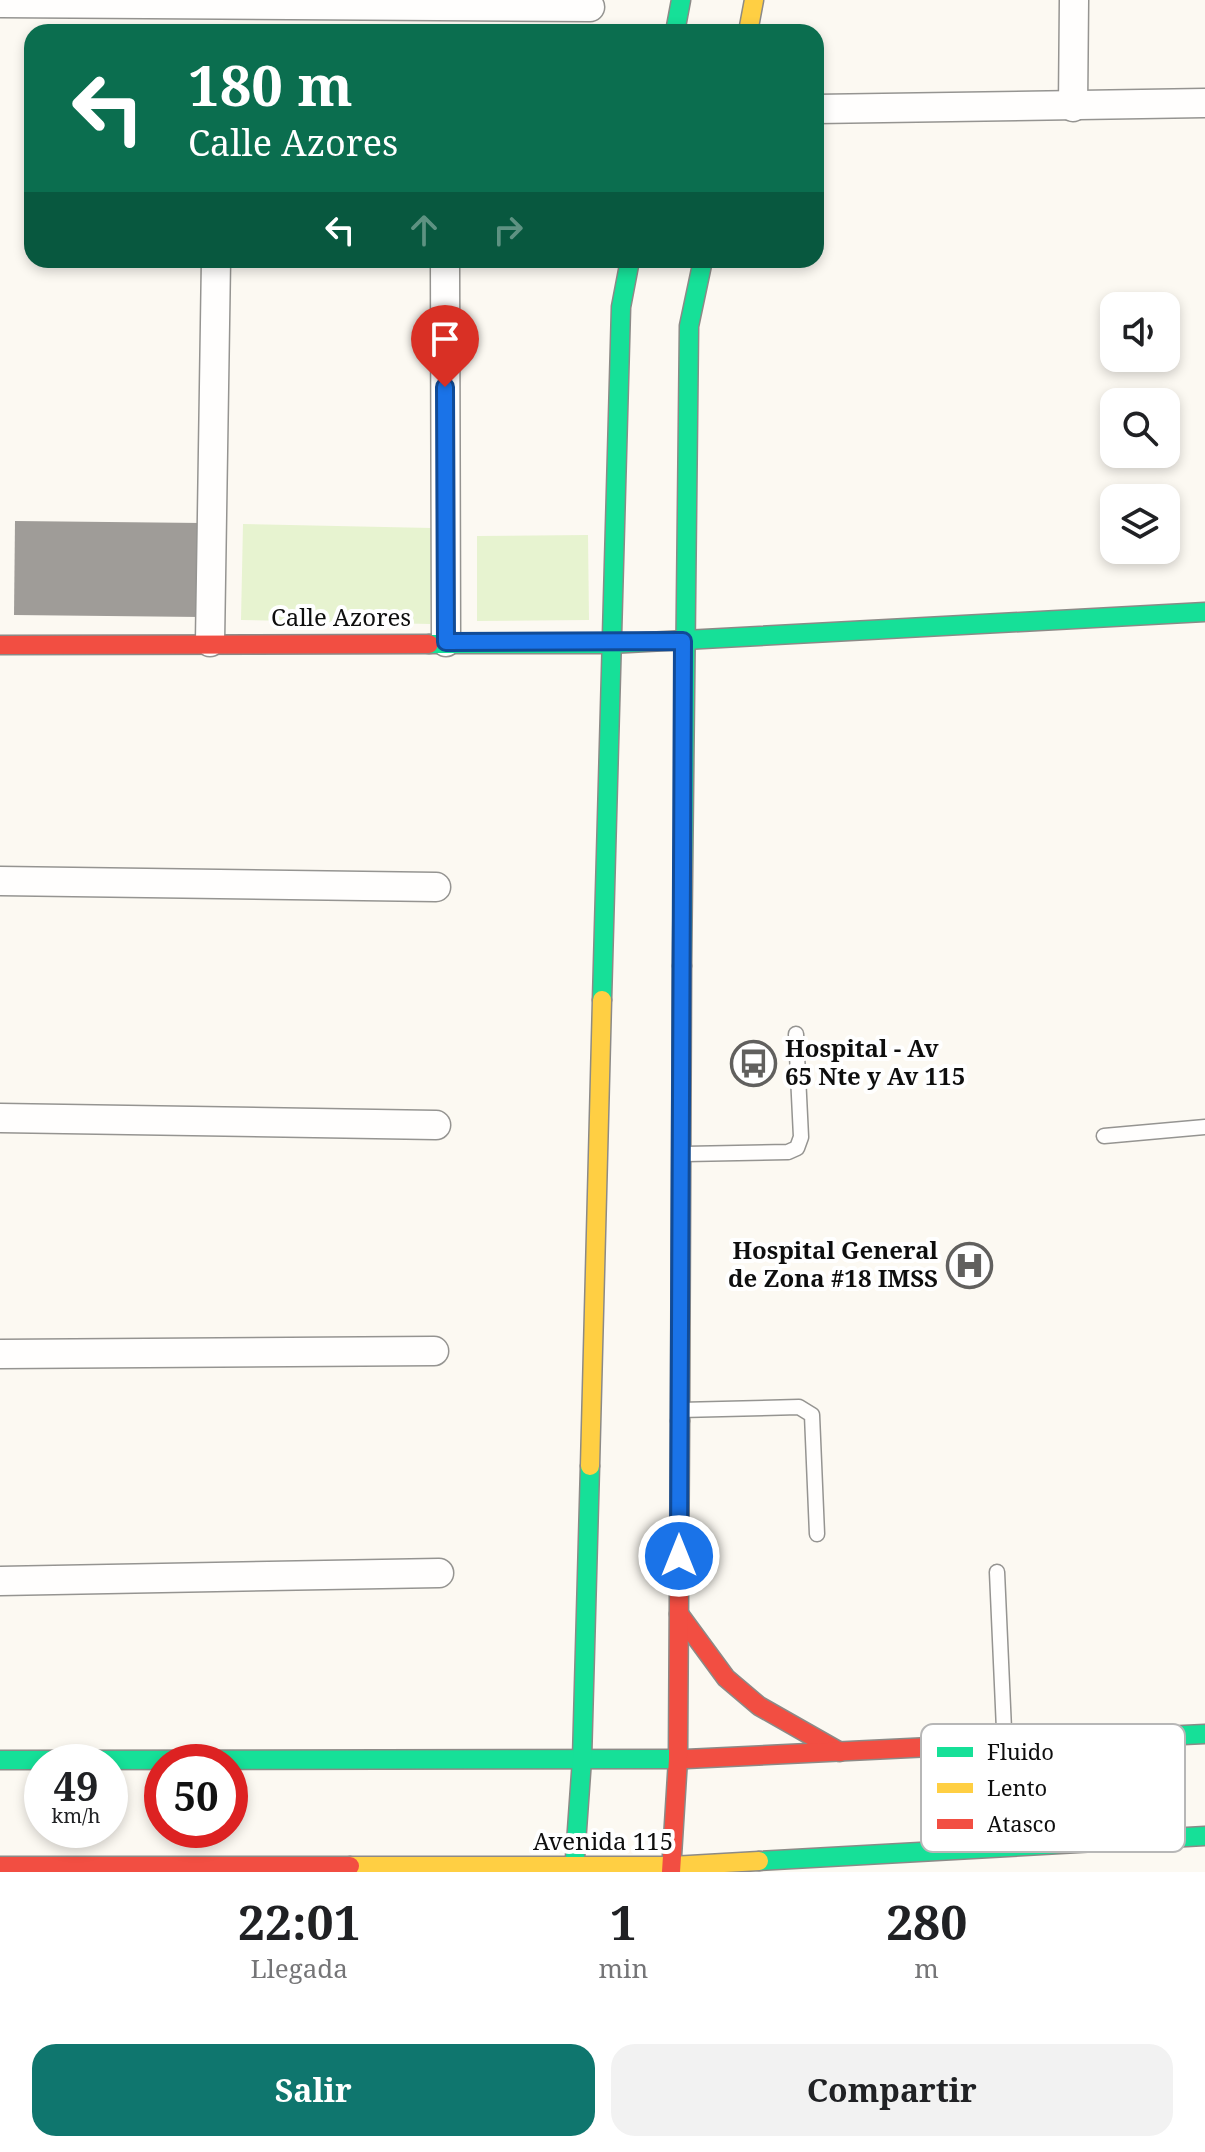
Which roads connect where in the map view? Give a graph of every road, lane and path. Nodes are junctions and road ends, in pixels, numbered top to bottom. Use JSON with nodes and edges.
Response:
{"nodes":[{"id":1,"x":681,"y":0,"type":"edge"},
{"id":2,"x":754,"y":0,"type":"edge"},
{"id":3,"x":1074,"y":0,"type":"edge"},
{"id":4,"x":0,"y":3,"type":"edge"},
{"id":5,"x":590,"y":7,"type":"dead end"},
{"id":6,"x":676,"y":24,"type":"edge"},
{"id":7,"x":750,"y":24,"type":"edge"},
{"id":8,"x":1205,"y":103,"type":"edge"},
{"id":9,"x":1073,"y":107,"type":"junction"},
{"id":10,"x":824,"y":109,"type":"edge"},
{"id":11,"x":216,"y":268,"type":"edge"},
{"id":12,"x":445,"y":268,"type":"edge"},
{"id":13,"x":628,"y":268,"type":"edge"},
{"id":14,"x":701,"y":268,"type":"edge"},
{"id":15,"x":1205,"y":612,"type":"edge"},
{"id":16,"x":683,"y":641,"type":"junction"},
{"id":17,"x":210,"y":642,"type":"junction"},
{"id":18,"x":446,"y":642,"type":"junction"},
{"id":19,"x":610,"y":644,"type":"junction"},
{"id":20,"x":0,"y":645,"type":"edge"},
{"id":21,"x":0,"y":881,"type":"edge"},
{"id":22,"x":436,"y":887,"type":"dead end"},
{"id":23,"x":796,"y":1034,"type":"dead end"},
{"id":24,"x":0,"y":1118,"type":"edge"},
{"id":25,"x":436,"y":1125,"type":"dead end"},
{"id":26,"x":1205,"y":1127,"type":"edge"},
{"id":27,"x":1104,"y":1136,"type":"dead end"},
{"id":28,"x":680,"y":1154,"type":"junction"},
{"id":29,"x":434,"y":1351,"type":"dead end"},
{"id":30,"x":0,"y":1354,"type":"edge"},
{"id":31,"x":680,"y":1410,"type":"junction"},
{"id":32,"x":817,"y":1534,"type":"dead end"},
{"id":33,"x":997,"y":1572,"type":"dead end"},
{"id":34,"x":439,"y":1573,"type":"dead end"},
{"id":35,"x":0,"y":1581,"type":"edge"},
{"id":36,"x":679,"y":1614,"type":"junction"},
{"id":37,"x":1006,"y":1724,"type":"edge"},
{"id":38,"x":1205,"y":1734,"type":"edge"},
{"id":39,"x":1185,"y":1735,"type":"edge"},
{"id":40,"x":921,"y":1749,"type":"edge"},
{"id":41,"x":840,"y":1752,"type":"junction"},
{"id":42,"x":582,"y":1759,"type":"junction"},
{"id":43,"x":678,"y":1759,"type":"junction"},
{"id":44,"x":0,"y":1760,"type":"edge"},
{"id":45,"x":1205,"y":1836,"type":"edge"},
{"id":46,"x":1185,"y":1837,"type":"edge"},
{"id":47,"x":932,"y":1852,"type":"edge"},
{"id":48,"x":0,"y":1866,"type":"edge"},
{"id":49,"x":32,"y":1869,"type":"edge"},
{"id":50,"x":378,"y":1869,"type":"edge"},
{"id":51,"x":575,"y":1869,"type":"edge"},
{"id":52,"x":672,"y":1869,"type":"edge"}],
"edges":[{"from":1,"to":6,"type":"main road"},
{"from":2,"to":7,"type":"main road"},
{"from":3,"to":9,"type":"street"},
{"from":4,"to":5,"type":"street"},
{"from":8,"to":9,"type":"street"},
{"from":9,"to":10,"type":"street"},
{"from":11,"to":17,"type":"street"},
{"from":12,"to":18,"type":"street"},
{"from":13,"to":19,"type":"main road"},
{"from":14,"to":16,"type":"main road"},
{"from":15,"to":16,"type":"main road","name":"Calle Azores"},
{"from":16,"to":19,"type":"main road","name":"Calle Azores"},
{"from":16,"to":28,"type":"main road"},
{"from":17,"to":18,"type":"main road","name":"Calle Azores"},
{"from":17,"to":20,"type":"main road","name":"Calle Azores"},
{"from":18,"to":19,"type":"main road","name":"Calle Azores"},
{"from":19,"to":42,"type":"main road"},
{"from":21,"to":22,"type":"street"},
{"from":23,"to":28,"type":"lane"},
{"from":24,"to":25,"type":"street"},
{"from":26,"to":27,"type":"lane"},
{"from":28,"to":31,"type":"main road"},
{"from":29,"to":30,"type":"street"},
{"from":31,"to":32,"type":"lane"},
{"from":31,"to":36,"type":"main road"},
{"from":33,"to":37,"type":"lane"},
{"from":34,"to":35,"type":"street"},
{"from":36,"to":41,"type":"main road"},
{"from":36,"to":43,"type":"main road"},
{"from":38,"to":39,"type":"main road"},
{"from":40,"to":41,"type":"main road"},
{"from":41,"to":43,"type":"main road"},
{"from":42,"to":43,"type":"main road"},
{"from":42,"to":44,"type":"main road"},
{"from":42,"to":51,"type":"main road"},
{"from":43,"to":52,"type":"main road"},
{"from":45,"to":46,"type":"main road","name":"Avenida 115"},
{"from":47,"to":52,"type":"main road","name":"Avenida 115"},
{"from":48,"to":49,"type":"main road","name":"Avenida 115"},
{"from":49,"to":50,"type":"main road","name":"Avenida 115"},
{"from":50,"to":51,"type":"main road","name":"Avenida 115"},
{"from":51,"to":52,"type":"main road","name":"Avenida 115"}]}
